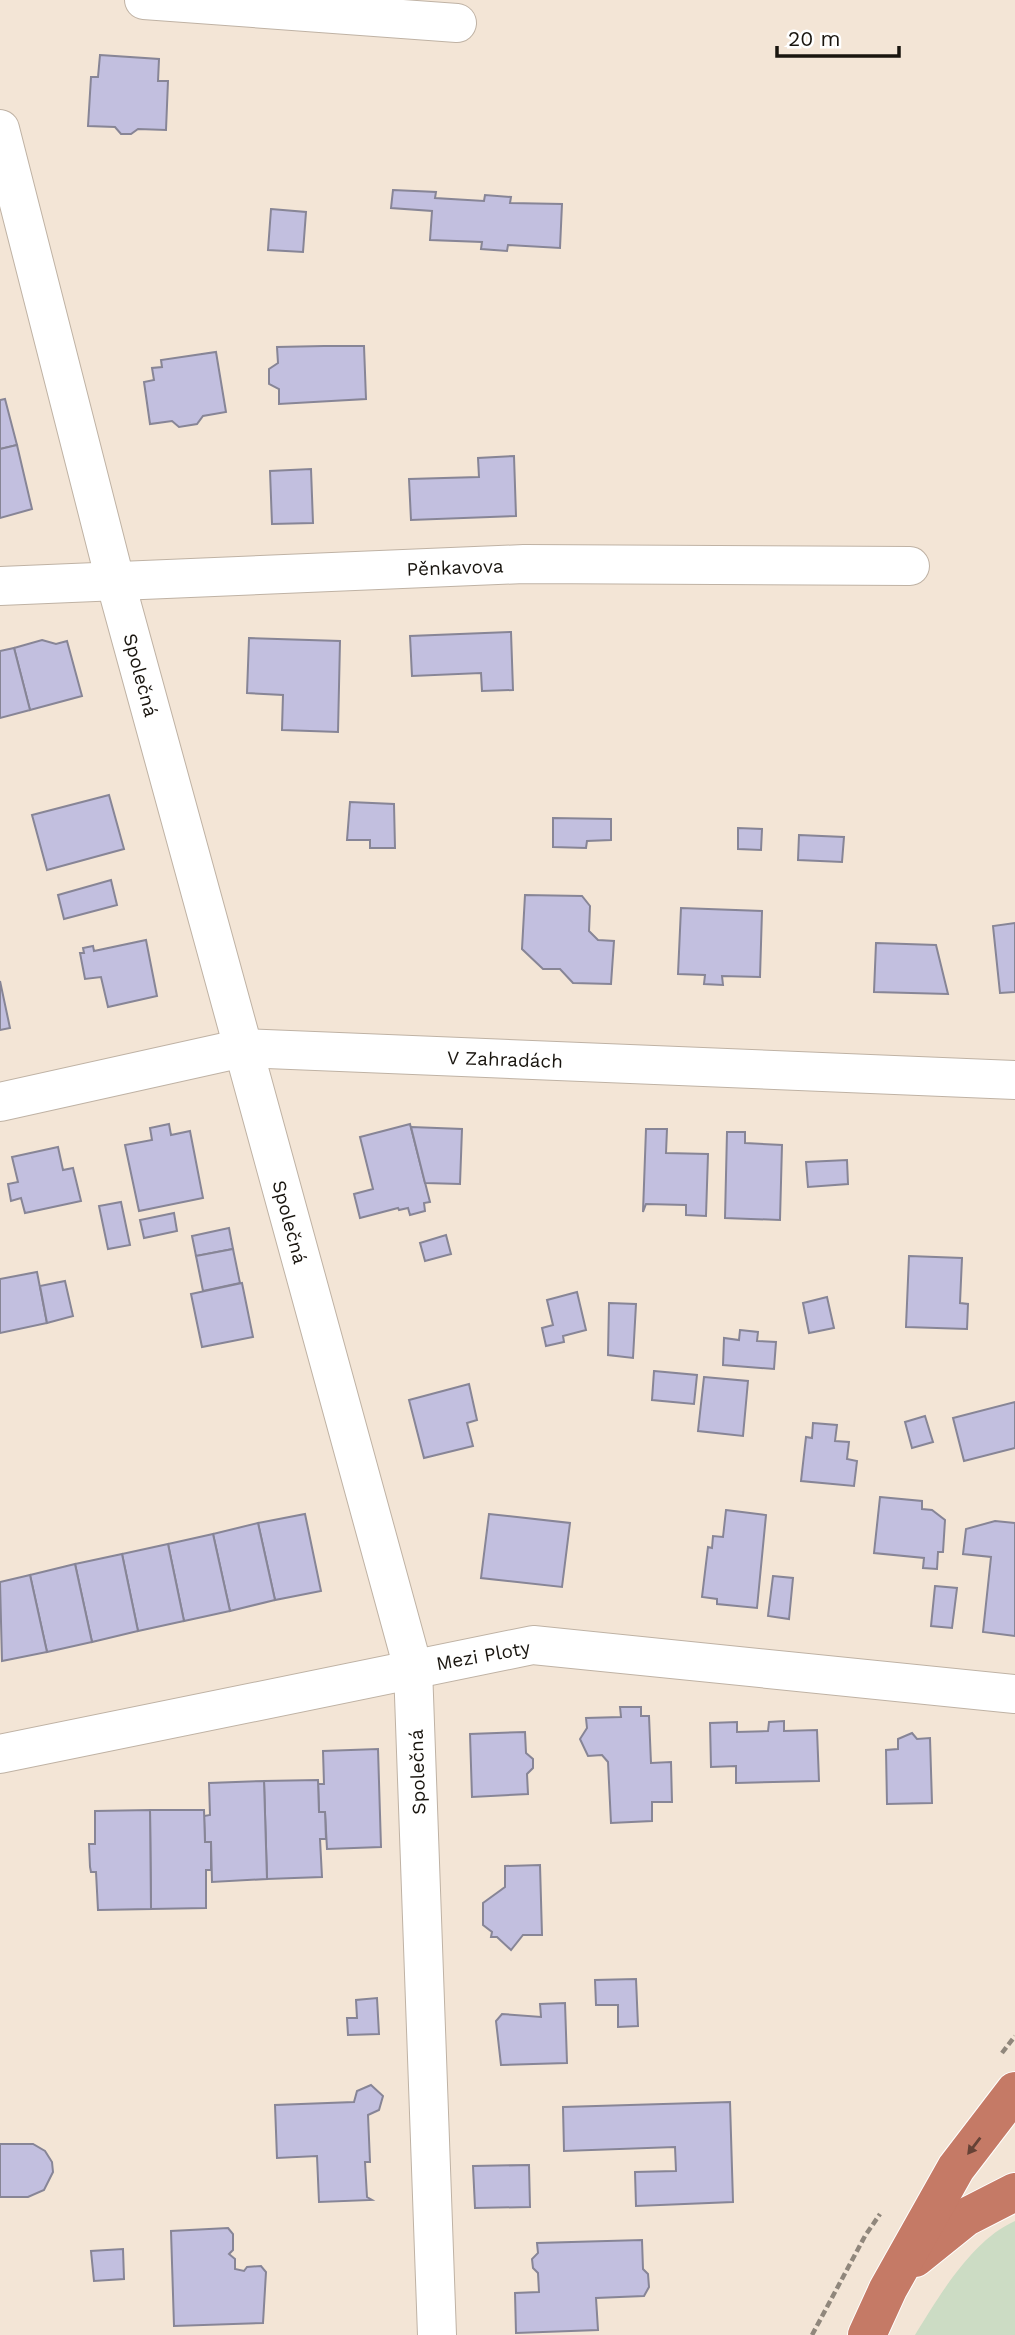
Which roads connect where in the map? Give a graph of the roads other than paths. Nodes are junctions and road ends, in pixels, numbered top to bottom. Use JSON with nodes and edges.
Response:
{"nodes":[{"id":1,"x":144,"y":0,"type":"edge"},
{"id":2,"x":457,"y":23,"type":"dead end"},
{"id":3,"x":0,"y":129,"type":"edge"},
{"id":4,"x":911,"y":566,"type":"dead end"},
{"id":5,"x":115,"y":580,"type":"junction"},
{"id":6,"x":0,"y":586,"type":"edge"},
{"id":7,"x":243,"y":1048,"type":"junction"},
{"id":8,"x":1015,"y":1080,"type":"edge"},
{"id":9,"x":0,"y":1102,"type":"edge"},
{"id":10,"x":413,"y":1668,"type":"junction"},
{"id":11,"x":1015,"y":1694,"type":"edge"},
{"id":12,"x":0,"y":1754,"type":"edge"},
{"id":13,"x":1015,"y":2091,"type":"edge"},
{"id":14,"x":1015,"y":2192,"type":"edge"},
{"id":15,"x":888,"y":2289,"type":"junction"},
{"id":16,"x":437,"y":2335,"type":"edge"},
{"id":17,"x":867,"y":2335,"type":"edge"}],
"edges":[{"from":1,"to":2,"type":"street"},
{"from":3,"to":5,"type":"street","name":"Společná"},
{"from":4,"to":5,"type":"street","name":"Pěnkavova"},
{"from":5,"to":6,"type":"street","name":"Pěnkavova"},
{"from":5,"to":7,"type":"street","name":"Společná"},
{"from":7,"to":8,"type":"street","name":"V Zahradách"},
{"from":7,"to":9,"type":"street","name":"V Zahradách"},
{"from":7,"to":10,"type":"street","name":"Společná"},
{"from":10,"to":11,"type":"street","name":"Mezi Ploty"},
{"from":10,"to":12,"type":"street","name":"Mezi Ploty"},
{"from":10,"to":16,"type":"street","name":"Společná"},
{"from":13,"to":15,"type":"highway","one_way":true},
{"from":14,"to":15,"type":"highway"},
{"from":15,"to":17,"type":"highway"}]}
